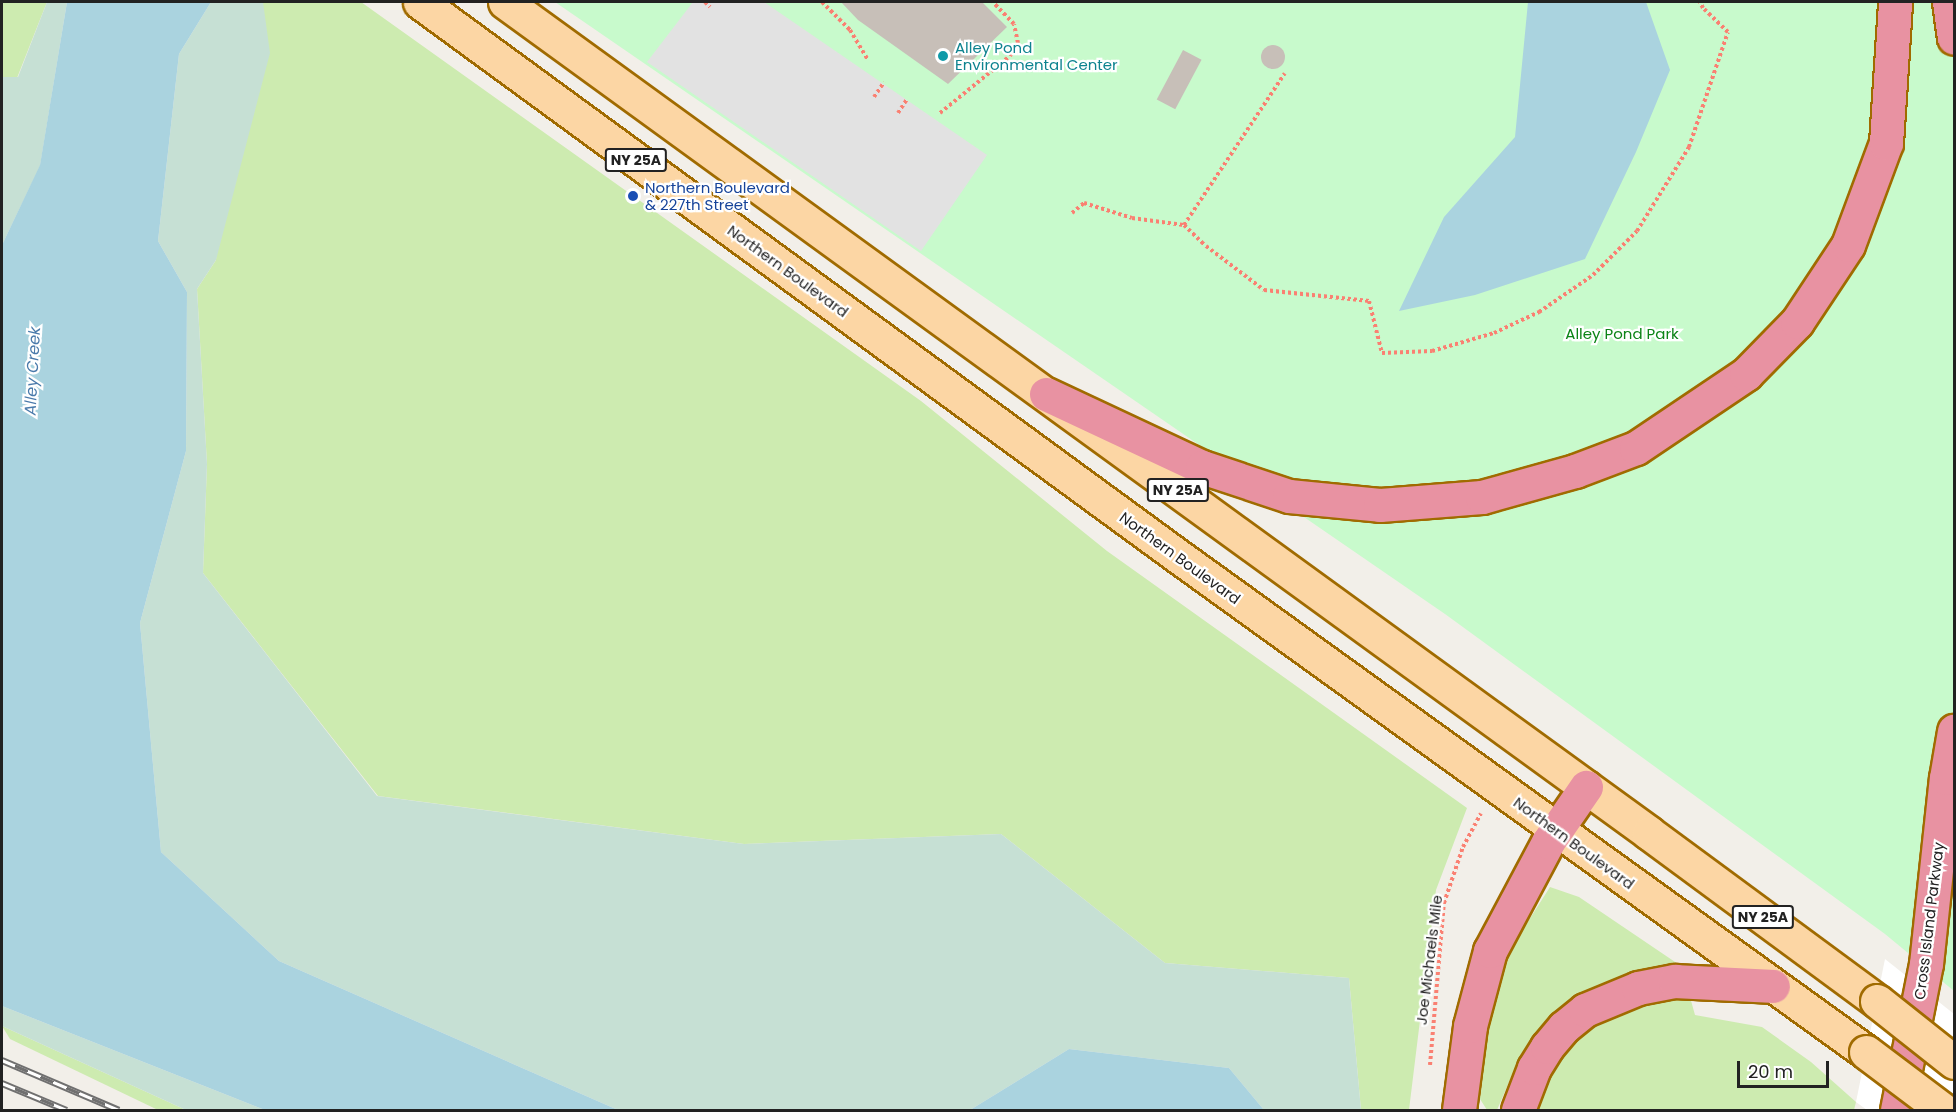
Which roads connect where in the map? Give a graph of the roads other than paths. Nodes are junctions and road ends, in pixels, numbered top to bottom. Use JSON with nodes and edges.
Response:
{"nodes":[{"id":1,"x":420,"y":2,"type":"edge"},
{"id":2,"x":505,"y":2,"type":"edge"},
{"id":3,"x":1894,"y":2,"type":"edge"},
{"id":4,"x":1949,"y":2,"type":"edge"},
{"id":5,"x":1954,"y":38,"type":"edge"},
{"id":6,"x":1046,"y":394,"type":"junction"},
{"id":7,"x":1954,"y":731,"type":"edge"},
{"id":8,"x":1586,"y":787,"type":"junction"},
{"id":9,"x":1557,"y":830,"type":"junction"},
{"id":10,"x":1773,"y":986,"type":"junction"},
{"id":11,"x":1954,"y":1062,"type":"edge"},
{"id":12,"x":1459,"y":1110,"type":"edge"},
{"id":13,"x":1518,"y":1110,"type":"edge"},
{"id":14,"x":1897,"y":1110,"type":"edge"},
{"id":15,"x":1944,"y":1110,"type":"edge"}],
"edges":[{"from":1,"to":9,"type":"main road","name":"Northern Boulevard","number":"NY 25A"},
{"from":2,"to":6,"type":"main road","number":"NY 25A"},
{"from":3,"to":6,"type":"highway"},
{"from":4,"to":5,"type":"highway"},
{"from":6,"to":8,"type":"main road","number":"NY 25A"},
{"from":7,"to":14,"type":"highway","name":"Cross Island Parkway"},
{"from":8,"to":9,"type":"highway"},
{"from":8,"to":11,"type":"main road","number":"NY 25A","bridge":true},
{"from":9,"to":10,"type":"main road","name":"Northern Boulevard","number":"NY 25A"},
{"from":9,"to":12,"type":"highway"},
{"from":10,"to":13,"type":"highway"},
{"from":10,"to":15,"type":"main road","name":"Northern Boulevard","number":"NY 25A","bridge":true}]}
